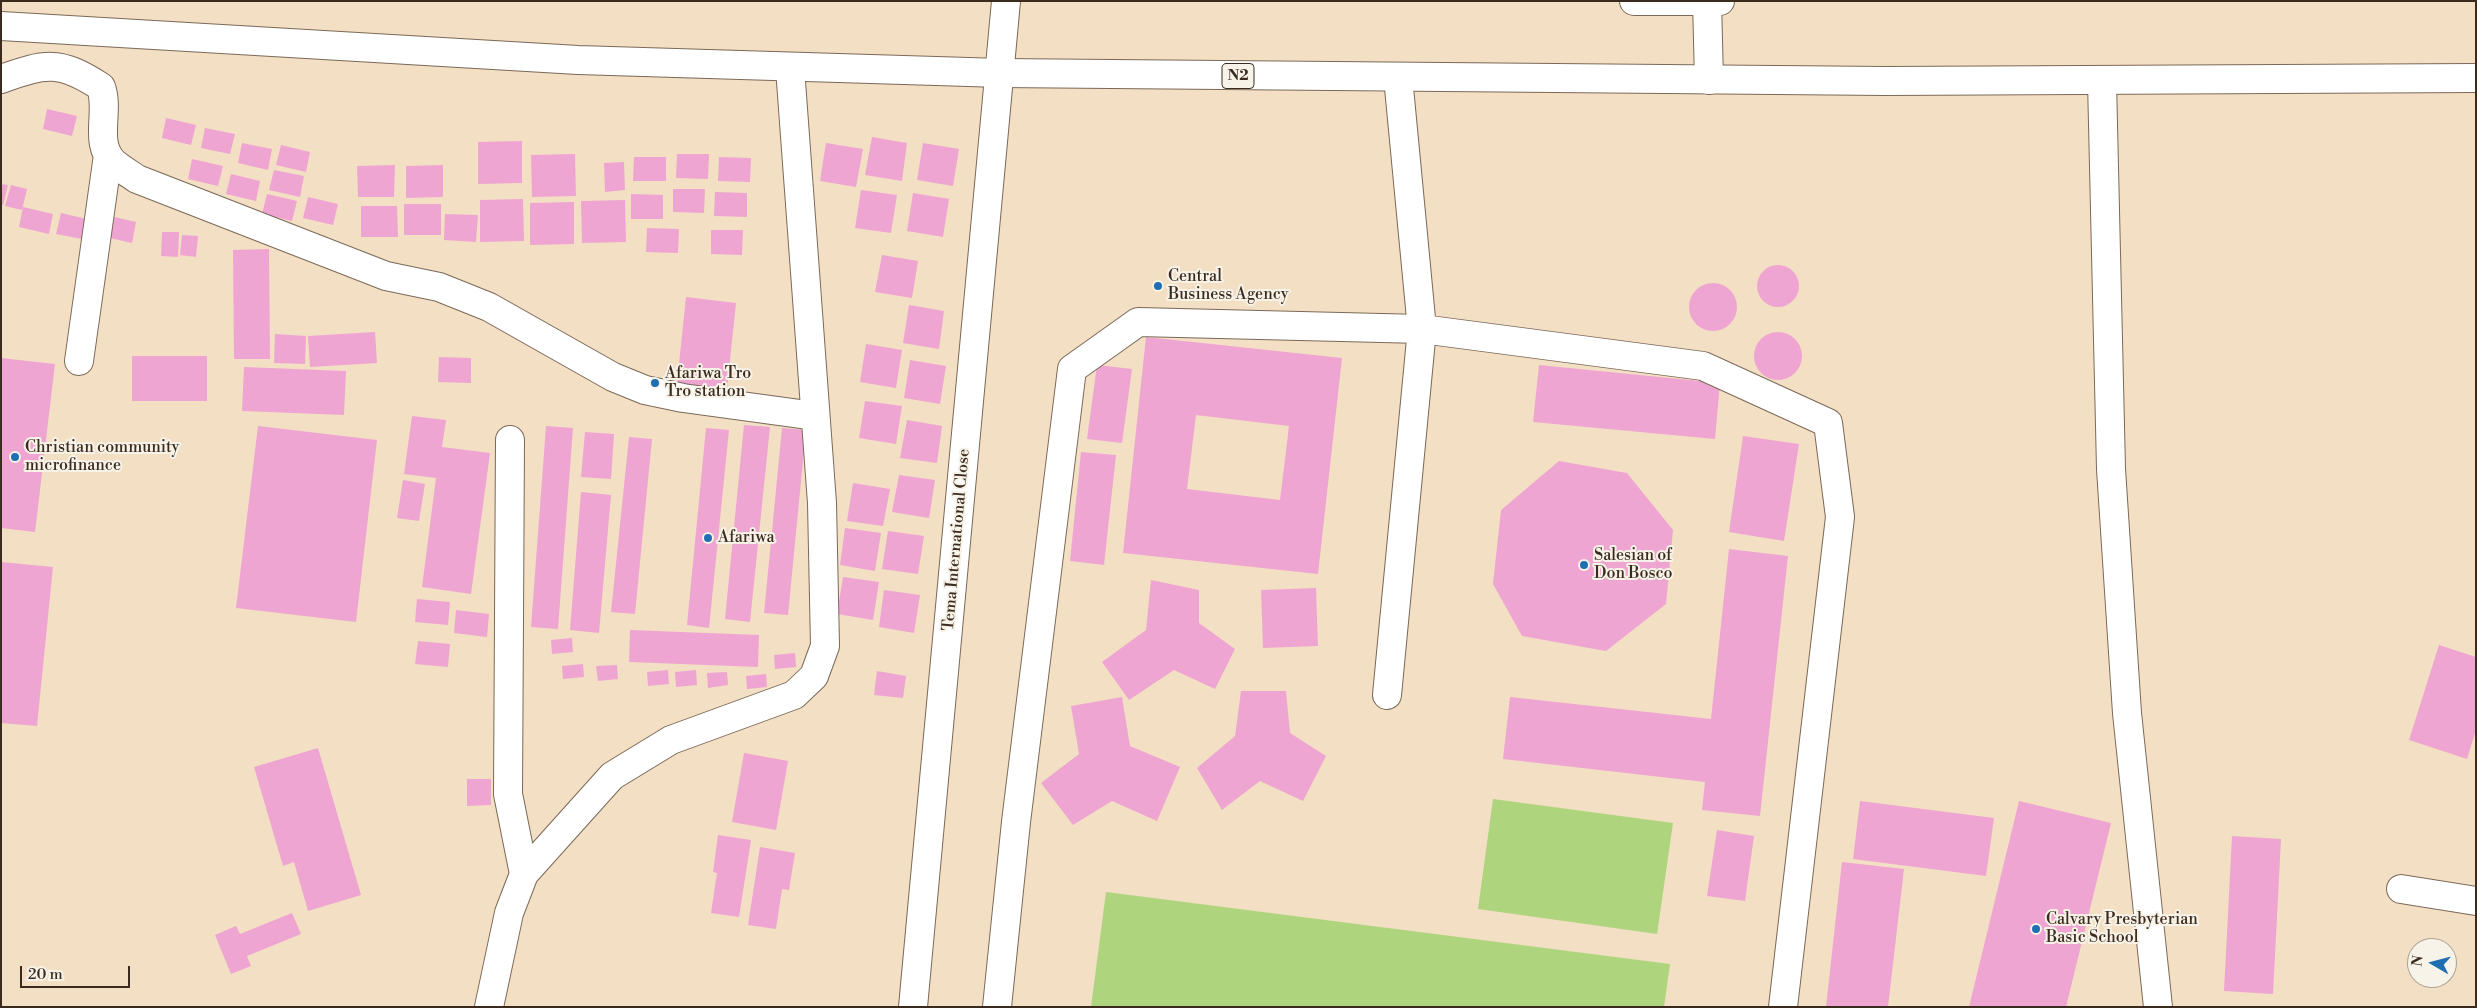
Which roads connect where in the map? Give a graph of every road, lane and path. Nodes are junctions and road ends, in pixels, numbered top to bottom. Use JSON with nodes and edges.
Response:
{"nodes":[{"id":1,"x":1006,"y":1,"type":"edge"},
{"id":2,"x":1634,"y":1,"type":"edge"},
{"id":3,"x":1707,"y":1,"type":"edge"},
{"id":4,"x":1720,"y":1,"type":"edge"},
{"id":5,"x":1,"y":26,"type":"edge"},
{"id":6,"x":790,"y":68,"type":"junction"},
{"id":7,"x":1000,"y":73,"type":"junction"},
{"id":8,"x":1398,"y":77,"type":"junction"},
{"id":9,"x":1,"y":79,"type":"edge"},
{"id":10,"x":1709,"y":80,"type":"junction"},
{"id":11,"x":2102,"y":81,"type":"junction"},
{"id":12,"x":2471,"y":81,"type":"edge"},
{"id":13,"x":108,"y":155,"type":"junction"},
{"id":14,"x":1422,"y":329,"type":"junction"},
{"id":15,"x":79,"y":361,"type":"dead end"},
{"id":16,"x":815,"y":416,"type":"junction"},
{"id":17,"x":510,"y":440,"type":"dead end"},
{"id":18,"x":1388,"y":695,"type":"dead end"},
{"id":19,"x":524,"y":874,"type":"junction"},
{"id":20,"x":2401,"y":889,"type":"dead end"},
{"id":21,"x":2476,"y":901,"type":"edge"},
{"id":22,"x":489,"y":1007,"type":"edge"},
{"id":23,"x":913,"y":1007,"type":"edge"},
{"id":24,"x":997,"y":1007,"type":"edge"},
{"id":25,"x":1783,"y":1007,"type":"edge"},
{"id":26,"x":2158,"y":1007,"type":"edge"}],
"edges":[{"from":1,"to":7,"type":"main road","name":"Tema International Close"},
{"from":2,"to":3,"type":"main road"},
{"from":3,"to":4,"type":"main road"},
{"from":3,"to":10,"type":"main road"},
{"from":5,"to":6,"type":"main road","number":"N2"},
{"from":6,"to":7,"type":"main road","number":"N2"},
{"from":6,"to":16,"type":"main road"},
{"from":7,"to":8,"type":"main road","number":"N2"},
{"from":7,"to":23,"type":"main road","name":"Tema International Close"},
{"from":8,"to":10,"type":"main road","number":"N2"},
{"from":8,"to":14,"type":"main road"},
{"from":9,"to":13,"type":"main road"},
{"from":10,"to":11,"type":"main road","number":"N2"},
{"from":11,"to":12,"type":"main road","number":"N2"},
{"from":11,"to":26,"type":"main road"},
{"from":13,"to":15,"type":"main road"},
{"from":13,"to":16,"type":"main road"},
{"from":14,"to":18,"type":"main road"},
{"from":14,"to":24,"type":"main road"},
{"from":14,"to":25,"type":"main road"},
{"from":16,"to":19,"type":"main road"},
{"from":17,"to":19,"type":"main road"},
{"from":19,"to":22,"type":"main road"},
{"from":20,"to":21,"type":"main road"}]}
